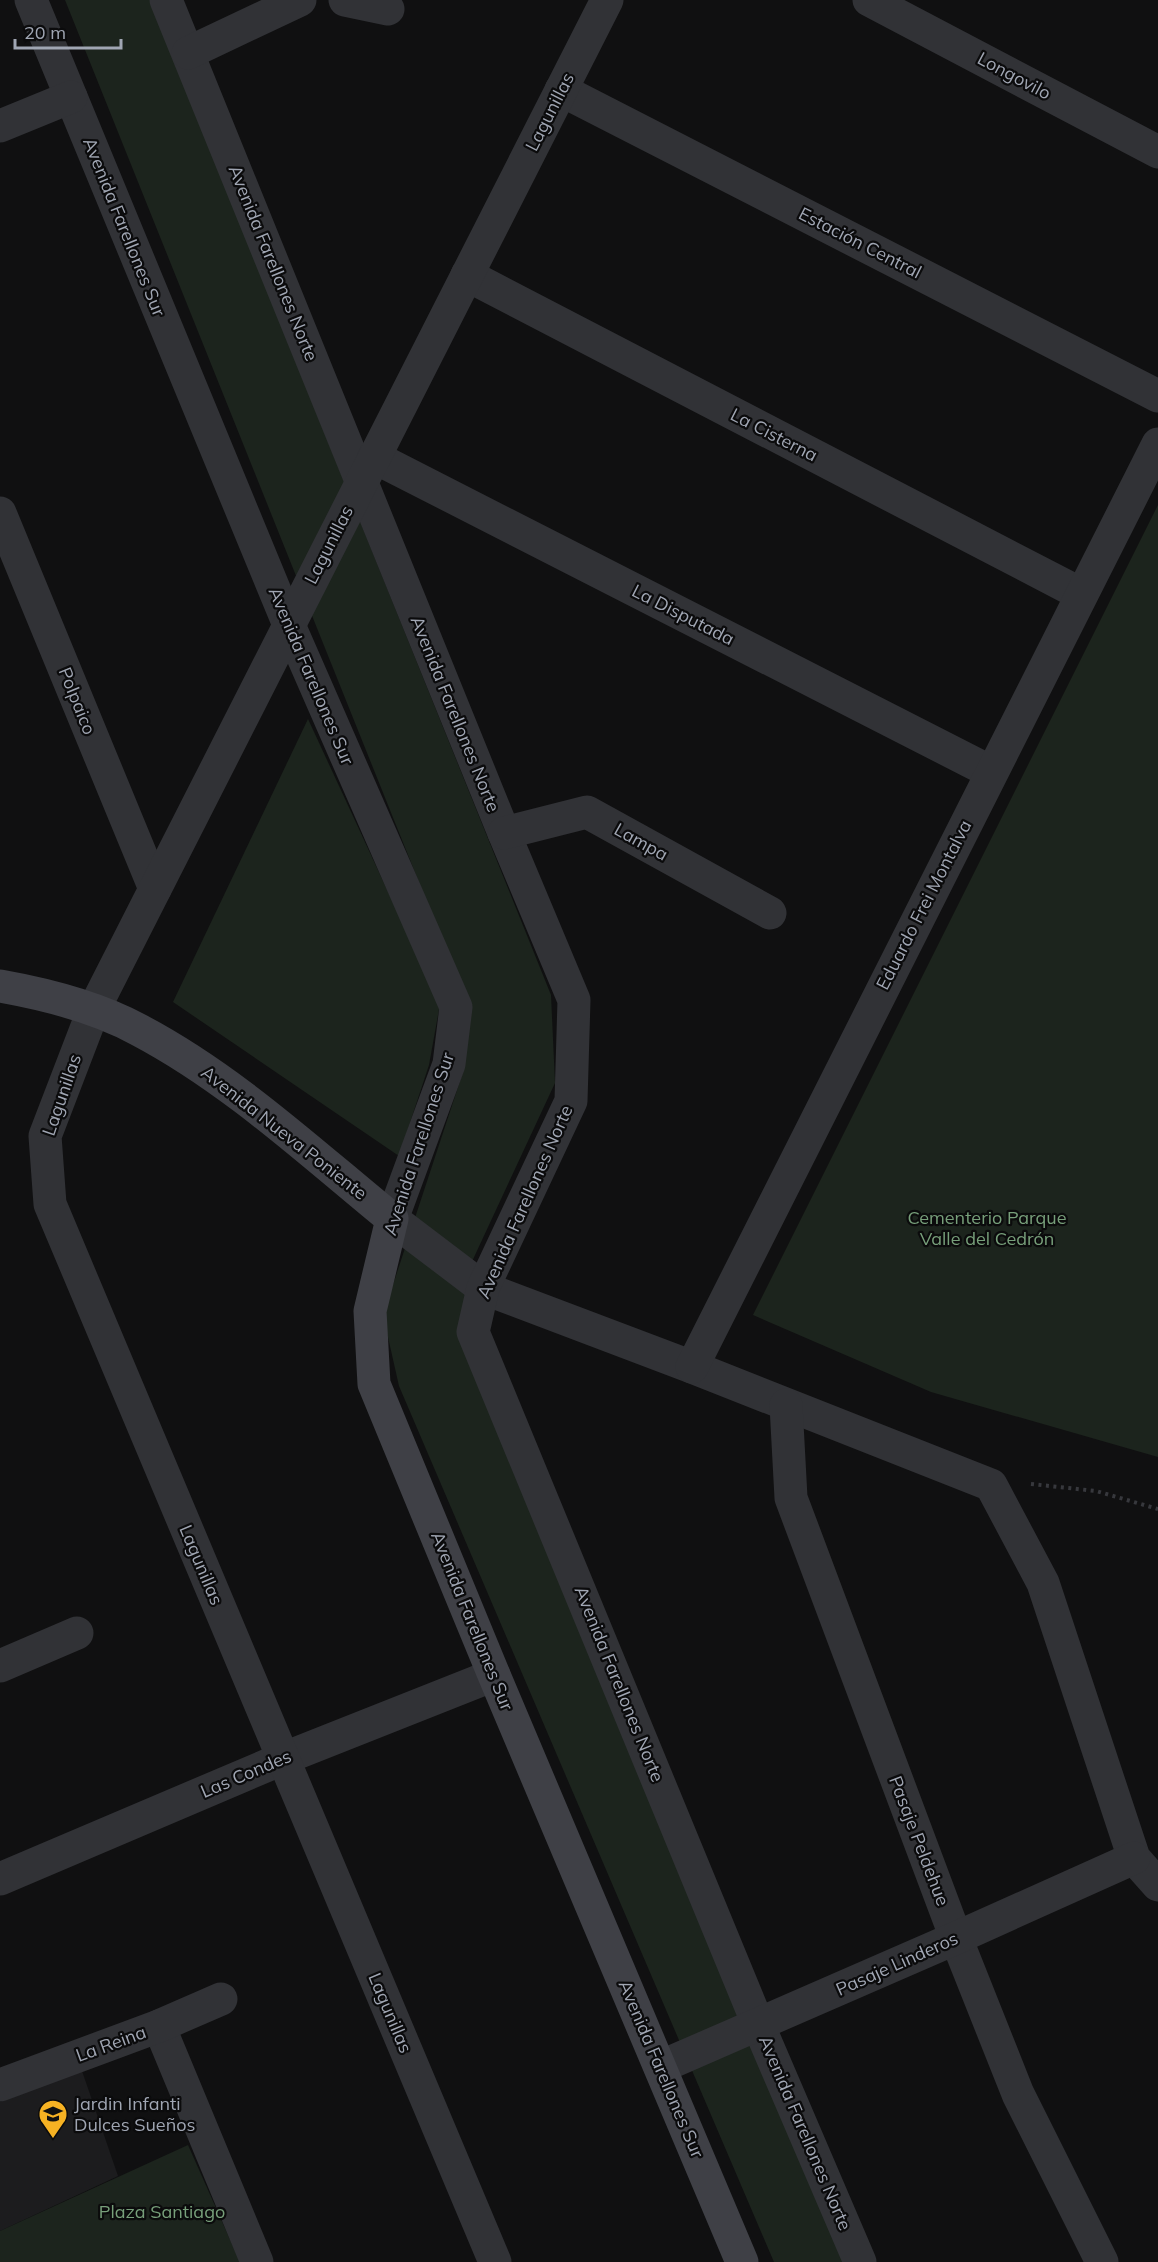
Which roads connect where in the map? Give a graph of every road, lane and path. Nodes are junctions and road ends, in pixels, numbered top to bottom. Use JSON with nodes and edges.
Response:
{"nodes":[{"id":1,"x":31,"y":0,"type":"edge"},
{"id":2,"x":166,"y":0,"type":"edge"},
{"id":3,"x":300,"y":0,"type":"edge"},
{"id":4,"x":345,"y":0,"type":"edge"},
{"id":5,"x":607,"y":0,"type":"edge"},
{"id":6,"x":869,"y":0,"type":"edge"},
{"id":7,"x":388,"y":9,"type":"dead end"},
{"id":8,"x":188,"y":53,"type":"junction"},
{"id":9,"x":561,"y":90,"type":"junction"},
{"id":10,"x":71,"y":97,"type":"junction"},
{"id":11,"x":0,"y":126,"type":"edge"},
{"id":12,"x":1158,"y":152,"type":"edge"},
{"id":13,"x":467,"y":275,"type":"junction"},
{"id":14,"x":1158,"y":396,"type":"edge"},
{"id":15,"x":1158,"y":444,"type":"edge"},
{"id":16,"x":368,"y":469,"type":"junction"},
{"id":17,"x":0,"y":513,"type":"edge"},
{"id":18,"x":1081,"y":594,"type":"junction"},
{"id":19,"x":289,"y":625,"type":"junction"},
{"id":20,"x":991,"y":772,"type":"junction"},
{"id":21,"x":504,"y":833,"type":"junction"},
{"id":22,"x":155,"y":889,"type":"junction"},
{"id":23,"x":770,"y":913,"type":"dead end"},
{"id":24,"x":0,"y":986,"type":"edge"},
{"id":25,"x":93,"y":1011,"type":"junction"},
{"id":26,"x":393,"y":1219,"type":"junction"},
{"id":27,"x":483,"y":1288,"type":"junction"},
{"id":28,"x":692,"y":1367,"type":"junction"},
{"id":29,"x":786,"y":1405,"type":"junction"},
{"id":30,"x":991,"y":1485,"type":"junction"},
{"id":31,"x":1158,"y":1509,"type":"edge"},
{"id":32,"x":77,"y":1633,"type":"dead end"},
{"id":33,"x":0,"y":1666,"type":"edge"},
{"id":34,"x":494,"y":1676,"type":"junction"},
{"id":35,"x":282,"y":1759,"type":"junction"},
{"id":36,"x":1134,"y":1858,"type":"junction"},
{"id":37,"x":0,"y":1879,"type":"edge"},
{"id":38,"x":1158,"y":1885,"type":"edge"},
{"id":39,"x":956,"y":1938,"type":"junction"},
{"id":40,"x":220,"y":1999,"type":"dead end"},
{"id":41,"x":759,"y":2024,"type":"junction"},
{"id":42,"x":159,"y":2026,"type":"junction"},
{"id":43,"x":660,"y":2067,"type":"junction"},
{"id":44,"x":0,"y":2085,"type":"edge"},
{"id":45,"x":257,"y":2262,"type":"edge"},
{"id":46,"x":495,"y":2262,"type":"edge"},
{"id":47,"x":742,"y":2262,"type":"edge"},
{"id":48,"x":860,"y":2262,"type":"edge"},
{"id":49,"x":1102,"y":2262,"type":"edge"}],
"edges":[{"from":1,"to":10,"type":"street","name":"Avenida Farellones Sur"},
{"from":2,"to":8,"type":"street","name":"Avenida Farellones Norte"},
{"from":3,"to":8,"type":"street"},
{"from":4,"to":7,"type":"street"},
{"from":5,"to":9,"type":"street","name":"Lagunillas"},
{"from":6,"to":12,"type":"street","name":"Longovilo"},
{"from":8,"to":16,"type":"street","name":"Avenida Farellones Norte"},
{"from":9,"to":13,"type":"street","name":"Lagunillas"},
{"from":9,"to":14,"type":"street","name":"Estación Central"},
{"from":10,"to":11,"type":"street"},
{"from":10,"to":19,"type":"street","name":"Avenida Farellones Sur"},
{"from":13,"to":16,"type":"street","name":"Lagunillas"},
{"from":13,"to":18,"type":"street","name":"La Cisterna"},
{"from":15,"to":18,"type":"street","name":"Eduardo Frei Montalva"},
{"from":16,"to":19,"type":"street","name":"Lagunillas"},
{"from":16,"to":20,"type":"street","name":"La Disputada"},
{"from":16,"to":21,"type":"street","name":"Avenida Farellones Norte"},
{"from":17,"to":22,"type":"street","name":"Polpaico"},
{"from":18,"to":20,"type":"street","name":"Eduardo Frei Montalva"},
{"from":19,"to":22,"type":"street","name":"Lagunillas"},
{"from":19,"to":26,"type":"street","name":"Avenida Farellones Sur"},
{"from":20,"to":28,"type":"street","name":"Eduardo Frei Montalva"},
{"from":21,"to":23,"type":"street","name":"Lampa"},
{"from":21,"to":27,"type":"street","name":"Avenida Farellones Norte"},
{"from":22,"to":25,"type":"street","name":"Lagunillas"},
{"from":24,"to":25,"type":"street","name":"Avenida Nueva Poniente"},
{"from":25,"to":26,"type":"street","name":"Avenida Nueva Poniente"},
{"from":25,"to":35,"type":"street","name":"Lagunillas"},
{"from":26,"to":27,"type":"street","name":"Avenida Nueva Poniente"},
{"from":26,"to":34,"type":"street","name":"Avenida Farellones Sur"},
{"from":27,"to":28,"type":"street","name":"Avenida Nueva Poniente"},
{"from":27,"to":41,"type":"street","name":"Avenida Farellones Norte"},
{"from":28,"to":29,"type":"street","name":"Avenida Nueva Poniente"},
{"from":29,"to":30,"type":"street","name":"Avenida Nueva Poniente"},
{"from":29,"to":39,"type":"street","name":"Pasaje Peldehue"},
{"from":30,"to":31,"type":"path"},
{"from":30,"to":36,"type":"street"},
{"from":32,"to":33,"type":"street"},
{"from":34,"to":35,"type":"street","name":"Las Condes"},
{"from":34,"to":43,"type":"street","name":"Avenida Farellones Sur"},
{"from":35,"to":37,"type":"street","name":"Las Condes"},
{"from":35,"to":46,"type":"street","name":"Lagunillas"},
{"from":36,"to":38,"type":"street"},
{"from":36,"to":39,"type":"street","name":"Pasaje Linderos"},
{"from":39,"to":41,"type":"street","name":"Pasaje Linderos"},
{"from":39,"to":49,"type":"street","name":"Pasaje Peldehue"},
{"from":40,"to":42,"type":"street","name":"La Reina"},
{"from":41,"to":43,"type":"street","name":"Pasaje Linderos"},
{"from":41,"to":48,"type":"street","name":"Avenida Farellones Norte"},
{"from":42,"to":44,"type":"street","name":"La Reina"},
{"from":42,"to":45,"type":"street"},
{"from":43,"to":47,"type":"street","name":"Avenida Farellones Sur"}]}
